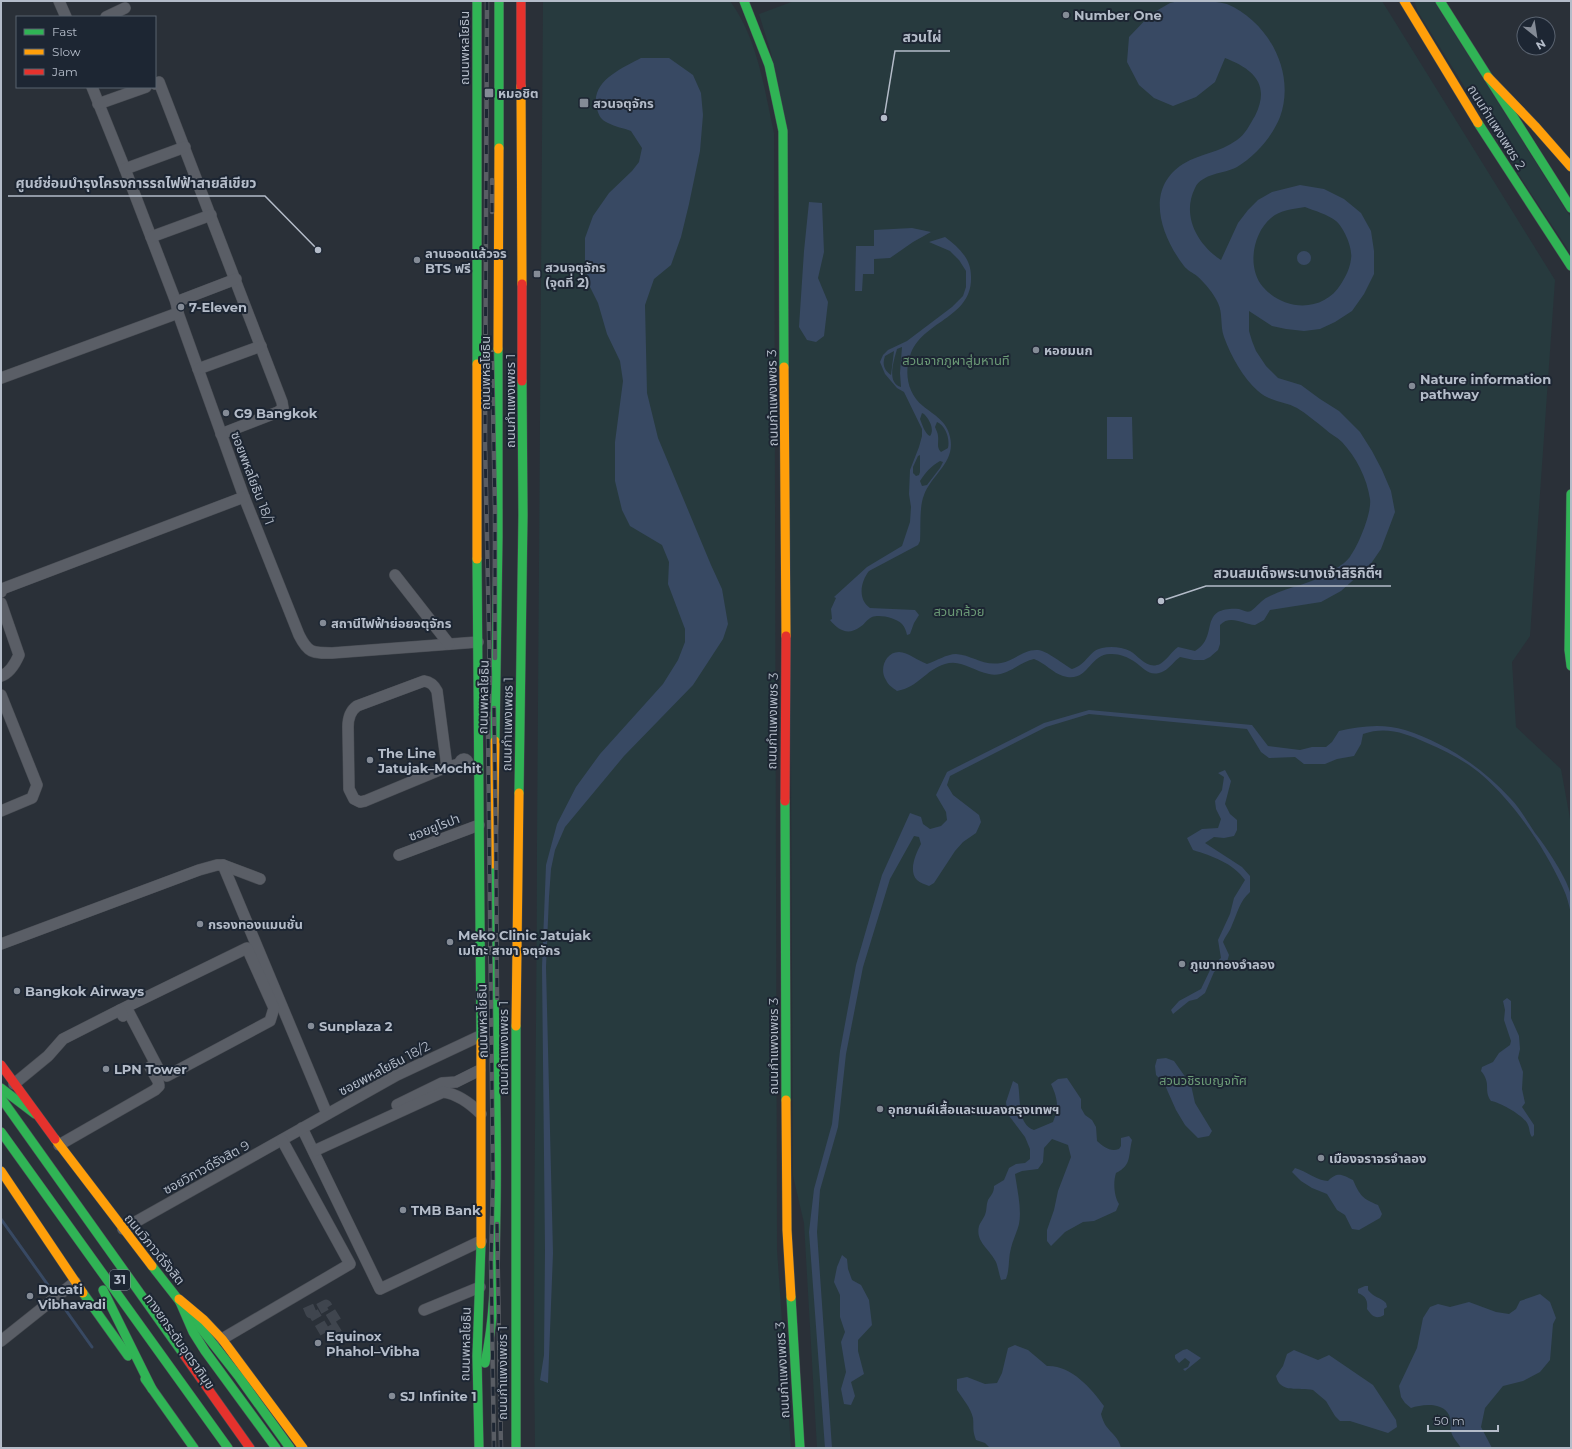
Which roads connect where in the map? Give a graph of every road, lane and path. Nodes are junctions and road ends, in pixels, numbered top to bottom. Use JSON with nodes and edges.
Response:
{"nodes":[{"id":1,"x":59,"y":1,"type":"edge"},
{"id":2,"x":477,"y":1,"type":"edge"},
{"id":3,"x":499,"y":1,"type":"edge"},
{"id":4,"x":521,"y":1,"type":"edge"},
{"id":5,"x":744,"y":1,"type":"edge"},
{"id":6,"x":1404,"y":1,"type":"edge"},
{"id":7,"x":1440,"y":1,"type":"edge"},
{"id":8,"x":125,"y":8,"type":"dead end"},
{"id":9,"x":66,"y":16,"type":"edge"},
{"id":10,"x":108,"y":16,"type":"edge"},
{"id":11,"x":1488,"y":77,"type":"junction"},
{"id":12,"x":156,"y":84,"type":"edge"},
{"id":13,"x":92,"y":88,"type":"edge"},
{"id":14,"x":143,"y":88,"type":"edge"},
{"id":15,"x":98,"y":104,"type":"junction"},
{"id":16,"x":185,"y":147,"type":"junction"},
{"id":17,"x":1561,"y":155,"type":"junction"},
{"id":18,"x":1571,"y":167,"type":"edge"},
{"id":19,"x":125,"y":170,"type":"junction"},
{"id":20,"x":1571,"y":173,"type":"edge"},
{"id":21,"x":498,"y":201,"type":"junction"},
{"id":22,"x":1571,"y":208,"type":"edge"},
{"id":23,"x":211,"y":215,"type":"junction"},
{"id":24,"x":151,"y":237,"type":"junction"},
{"id":25,"x":476,"y":243,"type":"junction"},
{"id":26,"x":1571,"y":266,"type":"edge"},
{"id":27,"x":236,"y":279,"type":"junction"},
{"id":28,"x":177,"y":307,"type":"junction"},
{"id":29,"x":261,"y":346,"type":"junction"},
{"id":30,"x":198,"y":369,"type":"junction"},
{"id":31,"x":1,"y":378,"type":"edge"},
{"id":32,"x":221,"y":434,"type":"junction"},
{"id":33,"x":1571,"y":494,"type":"edge"},
{"id":34,"x":244,"y":497,"type":"junction"},
{"id":35,"x":395,"y":575,"type":"dead end"},
{"id":36,"x":1,"y":592,"type":"edge"},
{"id":37,"x":1,"y":603,"type":"edge"},
{"id":38,"x":478,"y":642,"type":"junction"},
{"id":39,"x":449,"y":644,"type":"junction"},
{"id":40,"x":1571,"y":666,"type":"edge"},
{"id":41,"x":1,"y":676,"type":"edge"},
{"id":42,"x":1,"y":695,"type":"edge"},
{"id":43,"x":468,"y":763,"type":"junction"},
{"id":44,"x":448,"y":767,"type":"junction"},
{"id":45,"x":1,"y":811,"type":"edge"},
{"id":46,"x":479,"y":825,"type":"junction"},
{"id":47,"x":399,"y":855,"type":"dead end"},
{"id":48,"x":224,"y":865,"type":"junction"},
{"id":49,"x":260,"y":879,"type":"dead end"},
{"id":50,"x":479,"y":907,"type":"junction"},
{"id":51,"x":1,"y":944,"type":"edge"},
{"id":52,"x":494,"y":945,"type":"junction"},
{"id":53,"x":123,"y":1009,"type":"junction"},
{"id":54,"x":480,"y":1036,"type":"junction"},
{"id":55,"x":1,"y":1065,"type":"edge"},
{"id":56,"x":480,"y":1070,"type":"junction"},
{"id":57,"x":456,"y":1082,"type":"junction"},
{"id":58,"x":14,"y":1084,"type":"junction"},
{"id":59,"x":1,"y":1088,"type":"edge"},
{"id":60,"x":454,"y":1095,"type":"junction"},
{"id":61,"x":1,"y":1098,"type":"edge"},
{"id":62,"x":1,"y":1113,"type":"edge"},
{"id":63,"x":35,"y":1114,"type":"junction"},
{"id":64,"x":327,"y":1114,"type":"junction"},
{"id":65,"x":481,"y":1114,"type":"junction"},
{"id":66,"x":302,"y":1128,"type":"junction"},
{"id":67,"x":1,"y":1132,"type":"edge"},
{"id":68,"x":282,"y":1140,"type":"junction"},
{"id":69,"x":1,"y":1141,"type":"edge"},
{"id":70,"x":59,"y":1145,"type":"junction"},
{"id":71,"x":313,"y":1148,"type":"junction"},
{"id":72,"x":1,"y":1171,"type":"edge"},
{"id":73,"x":123,"y":1229,"type":"junction"},
{"id":74,"x":481,"y":1241,"type":"junction"},
{"id":75,"x":92,"y":1268,"type":"junction"},
{"id":76,"x":75,"y":1282,"type":"junction"},
{"id":77,"x":480,"y":1287,"type":"junction"},
{"id":78,"x":179,"y":1299,"type":"junction"},
{"id":79,"x":424,"y":1310,"type":"dead end"},
{"id":80,"x":222,"y":1339,"type":"junction"},
{"id":81,"x":1,"y":1341,"type":"edge"},
{"id":82,"x":152,"y":1389,"type":"junction"},
{"id":83,"x":477,"y":1392,"type":"junction"},
{"id":84,"x":254,"y":1445,"type":"edge"},
{"id":85,"x":194,"y":1448,"type":"edge"},
{"id":86,"x":222,"y":1448,"type":"edge"},
{"id":87,"x":228,"y":1448,"type":"edge"},
{"id":88,"x":240,"y":1448,"type":"edge"},
{"id":89,"x":276,"y":1448,"type":"edge"},
{"id":90,"x":290,"y":1448,"type":"edge"},
{"id":91,"x":303,"y":1448,"type":"edge"},
{"id":92,"x":479,"y":1448,"type":"edge"},
{"id":93,"x":516,"y":1448,"type":"edge"},
{"id":94,"x":800,"y":1448,"type":"edge"}],
"edges":[{"from":1,"to":9,"type":"street"},
{"from":2,"to":25,"type":"main road","name":"ถนนพหลโยธิน"},
{"from":3,"to":21,"type":"main road","name":"ถนนพหลโยธิน"},
{"from":4,"to":93,"type":"main road","name":"ถนนกำแพงเพชร 1"},
{"from":5,"to":94,"type":"main road","name":"ถนนกำแพงเพชร 3"},
{"from":6,"to":26,"type":"main road","name":"ถนนกำแพงเพชร 2"},
{"from":7,"to":11,"type":"main road","name":"ถนนกำแพงเพชร 2"},
{"from":8,"to":10,"type":"street"},
{"from":11,"to":17,"type":"main road"},
{"from":11,"to":22,"type":"main road","name":"ถนนกำแพงเพชร 2"},
{"from":12,"to":16,"type":"street"},
{"from":13,"to":15,"type":"street","name":"ซอยพหลโยธิน 18/1"},
{"from":14,"to":15,"type":"street"},
{"from":15,"to":19,"type":"street","name":"ซอยพหลโยธิน 18/1"},
{"from":16,"to":19,"type":"street"},
{"from":16,"to":23,"type":"street"},
{"from":17,"to":18,"type":"main road"},
{"from":17,"to":20,"type":"main road"},
{"from":19,"to":24,"type":"street","name":"ซอยพหลโยธิน 18/1"},
{"from":21,"to":25,"type":"main road"},
{"from":21,"to":52,"type":"main road","name":"ถนนพหลโยธิน"},
{"from":23,"to":24,"type":"street"},
{"from":23,"to":27,"type":"street"},
{"from":24,"to":28,"type":"street","name":"ซอยพหลโยธิน 18/1"},
{"from":25,"to":38,"type":"main road","name":"ถนนพหลโยธิน"},
{"from":27,"to":28,"type":"street"},
{"from":27,"to":29,"type":"street"},
{"from":28,"to":30,"type":"street","name":"ซอยพหลโยธิน 18/1"},
{"from":28,"to":31,"type":"street"},
{"from":29,"to":30,"type":"street"},
{"from":29,"to":32,"type":"street"},
{"from":30,"to":32,"type":"street","name":"ซอยพหลโยธิน 18/1"},
{"from":32,"to":34,"type":"street","name":"ซอยพหลโยธิน 18/1"},
{"from":33,"to":40,"type":"main road"},
{"from":34,"to":36,"type":"street"},
{"from":34,"to":39,"type":"street","name":"ซอยพหลโยธิน 18/1"},
{"from":35,"to":39,"type":"street"},
{"from":37,"to":41,"type":"street"},
{"from":38,"to":39,"type":"street","name":"ซอยพหลโยธิน 18/1"},
{"from":38,"to":43,"type":"main road","name":"ถนนพหลโยธิน"},
{"from":42,"to":45,"type":"street"},
{"from":43,"to":44,"type":"street"},
{"from":43,"to":46,"type":"main road","name":"ถนนพหลโยธิน"},
{"from":44,"to":44,"type":"street"},
{"from":46,"to":47,"type":"street","name":"ซอยยูโรปา"},
{"from":46,"to":50,"type":"main road","name":"ถนนพหลโยธิน"},
{"from":48,"to":49,"type":"street"},
{"from":48,"to":51,"type":"street"},
{"from":48,"to":64,"type":"street"},
{"from":50,"to":52,"type":"main road"},
{"from":50,"to":54,"type":"main road","name":"ถนนพหลโยธิน"},
{"from":52,"to":83,"type":"main road","name":"ถนนพหลโยธิน"},
{"from":53,"to":53,"type":"street"},
{"from":53,"to":58,"type":"street"},
{"from":53,"to":70,"type":"street"},
{"from":54,"to":56,"type":"main road","name":"ถนนพหลโยธิน"},
{"from":54,"to":64,"type":"street","name":"ซอยพหลโยธิน 18/2"},
{"from":55,"to":58,"type":"main road","name":"ถนนวิภาวดีรังสิต"},
{"from":56,"to":57,"type":"street"},
{"from":56,"to":65,"type":"main road","name":"ถนนพหลโยธิน"},
{"from":57,"to":60,"type":"street"},
{"from":57,"to":71,"type":"street"},
{"from":58,"to":63,"type":"main road","name":"ถนนวิภาวดีรังสิต"},
{"from":59,"to":63,"type":"main road"},
{"from":60,"to":65,"type":"street"},
{"from":60,"to":71,"type":"street"},
{"from":61,"to":84,"type":"main road"},
{"from":62,"to":88,"type":"main road","name":"ทางยกระดับอุตราภิมุข","number":"31"},
{"from":63,"to":70,"type":"main road","name":"ถนนวิภาวดีรังสิต"},
{"from":64,"to":66,"type":"street","name":"ซอยพหลโยธิน 18/2"},
{"from":65,"to":74,"type":"main road","name":"ถนนพหลโยธิน"},
{"from":66,"to":68,"type":"street","name":"ซอยวิภาวดีรังสิต 9"},
{"from":66,"to":71,"type":"street"},
{"from":67,"to":87,"type":"main road","name":"ทางยกระดับอุตราภิมุข","number":"31"},
{"from":68,"to":73,"type":"street","name":"ซอยวิภาวดีรังสิต 9"},
{"from":68,"to":80,"type":"street"},
{"from":69,"to":75,"type":"main road","number":"31"},
{"from":70,"to":73,"type":"main road","name":"ถนนวิภาวดีรังสิต"},
{"from":71,"to":74,"type":"street"},
{"from":72,"to":76,"type":"main road"},
{"from":73,"to":78,"type":"main road","name":"ถนนวิภาวดีรังสิต"},
{"from":74,"to":77,"type":"main road","name":"ถนนพหลโยธิน"},
{"from":75,"to":82,"type":"main road"},
{"from":75,"to":86,"type":"main road","number":"31"},
{"from":76,"to":81,"type":"street"},
{"from":76,"to":82,"type":"main road"},
{"from":77,"to":79,"type":"street"},
{"from":77,"to":83,"type":"main road","name":"ถนนพหลโยธิน"},
{"from":78,"to":80,"type":"main road"},
{"from":78,"to":89,"type":"main road"},
{"from":78,"to":90,"type":"main road","name":"ถนนวิภาวดีรังสิต"},
{"from":80,"to":91,"type":"main road"},
{"from":82,"to":85,"type":"main road"},
{"from":83,"to":92,"type":"main road","name":"ถนนพหลโยธิน"}]}
